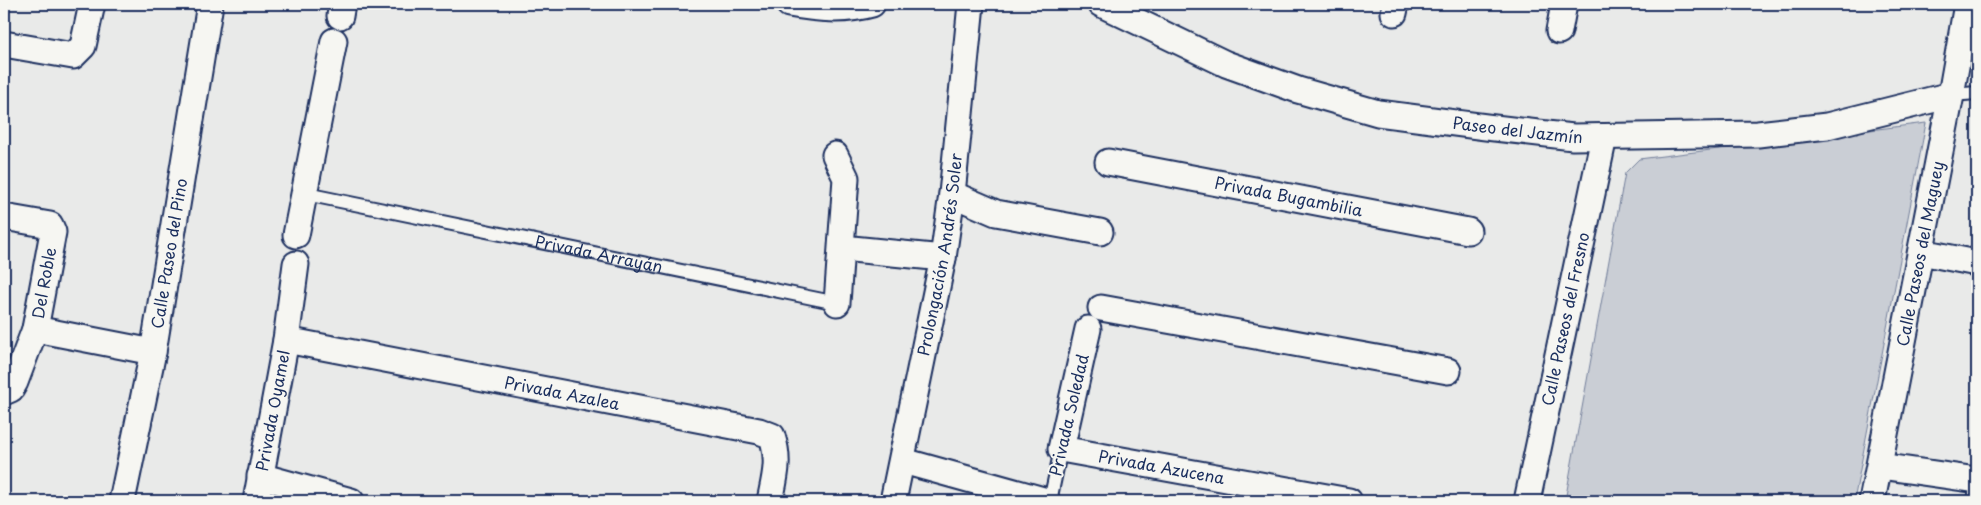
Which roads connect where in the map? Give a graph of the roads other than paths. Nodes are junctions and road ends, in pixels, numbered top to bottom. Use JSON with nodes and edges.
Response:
{"nodes":[{"id":1,"x":92,"y":4,"type":"edge"},
{"id":2,"x":210,"y":4,"type":"edge"},
{"id":3,"x":788,"y":4,"type":"edge"},
{"id":4,"x":872,"y":4,"type":"edge"},
{"id":5,"x":971,"y":4,"type":"edge"},
{"id":6,"x":1101,"y":4,"type":"edge"},
{"id":7,"x":1564,"y":4,"type":"edge"},
{"id":8,"x":1967,"y":4,"type":"edge"},
{"id":9,"x":1559,"y":31,"type":"dead end"},
{"id":10,"x":4,"y":44,"type":"edge"},
{"id":11,"x":333,"y":50,"type":"dead end"},
{"id":12,"x":1977,"y":93,"type":"edge"},
{"id":13,"x":1951,"y":95,"type":"junction"},
{"id":14,"x":1604,"y":136,"type":"junction"},
{"id":15,"x":834,"y":155,"type":"dead end"},
{"id":16,"x":1108,"y":162,"type":"dead end"},
{"id":17,"x":306,"y":194,"type":"junction"},
{"id":18,"x":952,"y":194,"type":"junction"},
{"id":19,"x":4,"y":217,"type":"edge"},
{"id":20,"x":1468,"y":230,"type":"dead end"},
{"id":21,"x":1100,"y":232,"type":"dead end"},
{"id":22,"x":296,"y":235,"type":"dead end"},
{"id":23,"x":842,"y":248,"type":"junction"},
{"id":24,"x":1921,"y":252,"type":"junction"},
{"id":25,"x":943,"y":258,"type":"junction"},
{"id":26,"x":1977,"y":263,"type":"edge"},
{"id":27,"x":296,"y":264,"type":"dead end"},
{"id":28,"x":837,"y":303,"type":"joint"},
{"id":29,"x":1101,"y":308,"type":"dead end"},
{"id":30,"x":35,"y":329,"type":"junction"},
{"id":31,"x":1088,"y":330,"type":"dead end"},
{"id":32,"x":286,"y":340,"type":"junction"},
{"id":33,"x":153,"y":352,"type":"junction"},
{"id":34,"x":1448,"y":371,"type":"dead end"},
{"id":35,"x":4,"y":392,"type":"edge"},
{"id":36,"x":1061,"y":449,"type":"junction"},
{"id":37,"x":903,"y":461,"type":"junction"},
{"id":38,"x":1880,"y":466,"type":"junction"},
{"id":39,"x":260,"y":476,"type":"junction"},
{"id":40,"x":1977,"y":481,"type":"edge"},
{"id":41,"x":122,"y":501,"type":"edge"},
{"id":42,"x":256,"y":501,"type":"edge"},
{"id":43,"x":351,"y":501,"type":"edge"},
{"id":44,"x":770,"y":501,"type":"edge"},
{"id":45,"x":893,"y":501,"type":"edge"},
{"id":46,"x":1048,"y":501,"type":"edge"},
{"id":47,"x":1349,"y":501,"type":"edge"},
{"id":48,"x":1527,"y":501,"type":"edge"},
{"id":49,"x":1872,"y":501,"type":"edge"},
{"id":50,"x":1974,"y":501,"type":"edge"}],
"edges":[{"from":1,"to":10,"type":"street"},
{"from":2,"to":33,"type":"street","name":"Calle Paseo del Pino"},
{"from":3,"to":4,"type":"street"},
{"from":5,"to":18,"type":"street","name":"Prolongación Andrés Soler"},
{"from":6,"to":14,"type":"street","name":"Paseo del Jazmín"},
{"from":7,"to":9,"type":"street"},
{"from":8,"to":13,"type":"street","name":"Calle Paseos del Maguey"},
{"from":11,"to":17,"type":"street"},
{"from":12,"to":13,"type":"lane"},
{"from":13,"to":14,"type":"street","name":"Paseo del Jazmín"},
{"from":13,"to":24,"type":"street","name":"Calle Paseos del Maguey"},
{"from":14,"to":48,"type":"street","name":"Calle Paseos del Fresno"},
{"from":15,"to":23,"type":"street","name":"Privada Arrayán"},
{"from":16,"to":20,"type":"street","name":"Privada Bugambilia"},
{"from":17,"to":22,"type":"street"},
{"from":17,"to":28,"type":"lane","name":"Privada Arrayán"},
{"from":18,"to":21,"type":"street"},
{"from":18,"to":25,"type":"street","name":"Prolongación Andrés Soler"},
{"from":19,"to":30,"type":"street","name":"Del Roble"},
{"from":23,"to":25,"type":"street"},
{"from":23,"to":28,"type":"street","name":"Privada Arrayán"},
{"from":24,"to":26,"type":"street"},
{"from":24,"to":38,"type":"street","name":"Calle Paseos del Maguey"},
{"from":25,"to":37,"type":"street","name":"Prolongación Andrés Soler"},
{"from":27,"to":32,"type":"street"},
{"from":29,"to":34,"type":"street"},
{"from":30,"to":33,"type":"street","name":"Del Roble"},
{"from":30,"to":35,"type":"street","name":"Del Roble"},
{"from":31,"to":36,"type":"street","name":"Privada Soledad"},
{"from":32,"to":39,"type":"street","name":"Privada Oyamel"},
{"from":32,"to":44,"type":"street","name":"Privada Azalea"},
{"from":33,"to":41,"type":"street","name":"Calle Paseo del Pino"},
{"from":36,"to":46,"type":"lane","name":"Privada Soledad"},
{"from":36,"to":47,"type":"street","name":"Privada Azucena"},
{"from":37,"to":45,"type":"street","name":"Prolongación Andrés Soler"},
{"from":37,"to":46,"type":"street"},
{"from":38,"to":40,"type":"street"},
{"from":38,"to":49,"type":"street","name":"Calle Paseos del Maguey"},
{"from":39,"to":42,"type":"street"},
{"from":39,"to":43,"type":"street","name":"Privada Oyamel"},
{"from":40,"to":50,"type":"lane"}]}
